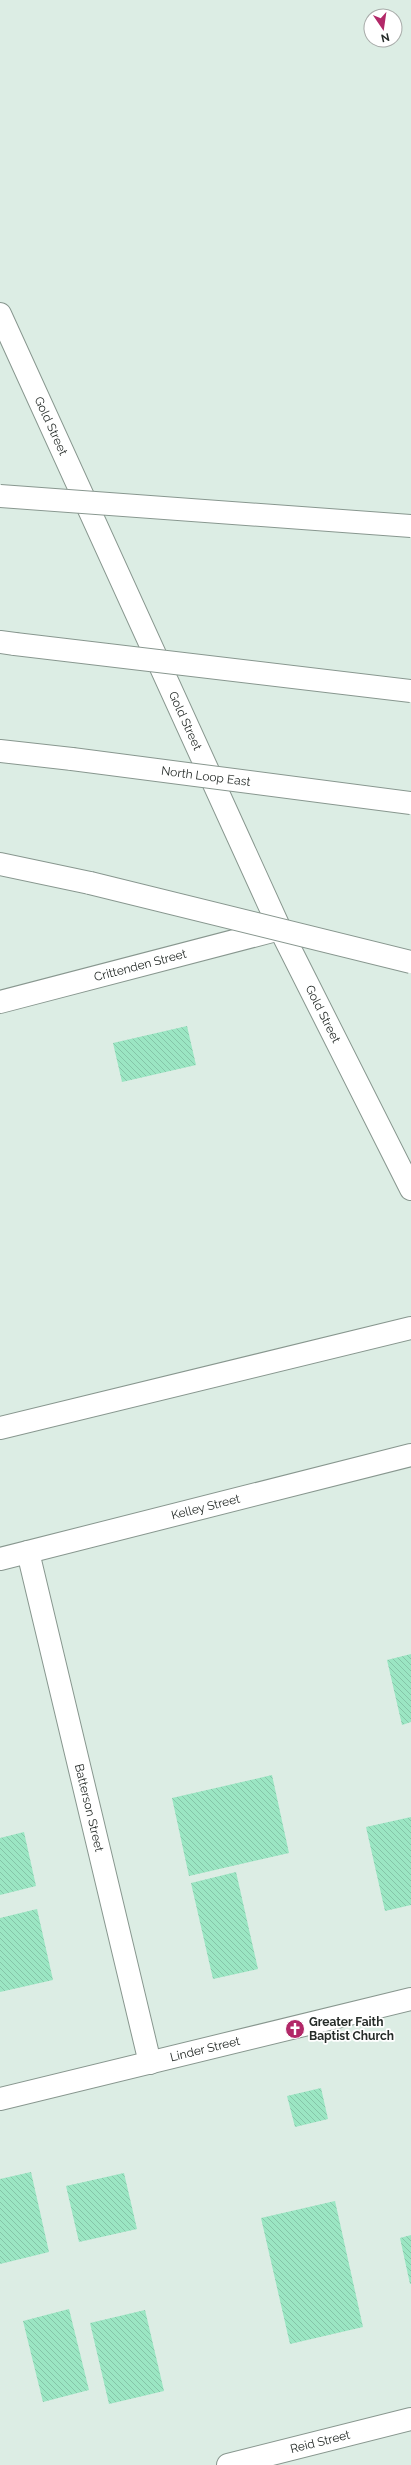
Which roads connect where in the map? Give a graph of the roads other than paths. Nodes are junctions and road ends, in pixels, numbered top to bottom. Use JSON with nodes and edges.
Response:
{"nodes":[{"id":1,"x":0,"y":314,"type":"edge"},
{"id":2,"x":0,"y":496,"type":"edge"},
{"id":3,"x":411,"y":526,"type":"edge"},
{"id":4,"x":7,"y":643,"type":"edge"},
{"id":5,"x":411,"y":691,"type":"edge"},
{"id":6,"x":0,"y":751,"type":"edge"},
{"id":7,"x":411,"y":804,"type":"edge"},
{"id":8,"x":0,"y":864,"type":"edge"},
{"id":9,"x":280,"y":929,"type":"junction"},
{"id":10,"x":411,"y":962,"type":"edge"},
{"id":11,"x":0,"y":1002,"type":"edge"},
{"id":12,"x":411,"y":1189,"type":"edge"},
{"id":13,"x":411,"y":1328,"type":"edge"},
{"id":14,"x":0,"y":1428,"type":"edge"},
{"id":15,"x":411,"y":1456,"type":"edge"},
{"id":16,"x":28,"y":1552,"type":"junction"},
{"id":17,"x":0,"y":1559,"type":"edge"},
{"id":18,"x":411,"y":1999,"type":"edge"},
{"id":19,"x":150,"y":2063,"type":"junction"},
{"id":20,"x":0,"y":2099,"type":"edge"},
{"id":21,"x":411,"y":2419,"type":"edge"},
{"id":22,"x":236,"y":2464,"type":"edge"}],
"edges":[{"from":1,"to":9,"type":"main road","name":"Gold Street"},
{"from":2,"to":3,"type":"main road","bridge":true},
{"from":4,"to":5,"type":"main road","bridge":true},
{"from":6,"to":7,"type":"main road","name":"North Loop East","bridge":true},
{"from":8,"to":10,"type":"main road","bridge":true},
{"from":9,"to":11,"type":"main road","name":"Crittenden Street"},
{"from":9,"to":12,"type":"main road","name":"Gold Street"},
{"from":13,"to":14,"type":"main road"},
{"from":15,"to":16,"type":"main road","name":"Kelley Street"},
{"from":16,"to":17,"type":"main road","name":"Kelley Street"},
{"from":16,"to":19,"type":"main road","name":"Batterson Street"},
{"from":18,"to":19,"type":"main road","name":"Linder Street"},
{"from":19,"to":20,"type":"main road","name":"Linder Street"},
{"from":21,"to":22,"type":"main road","name":"Reid Street"}]}
